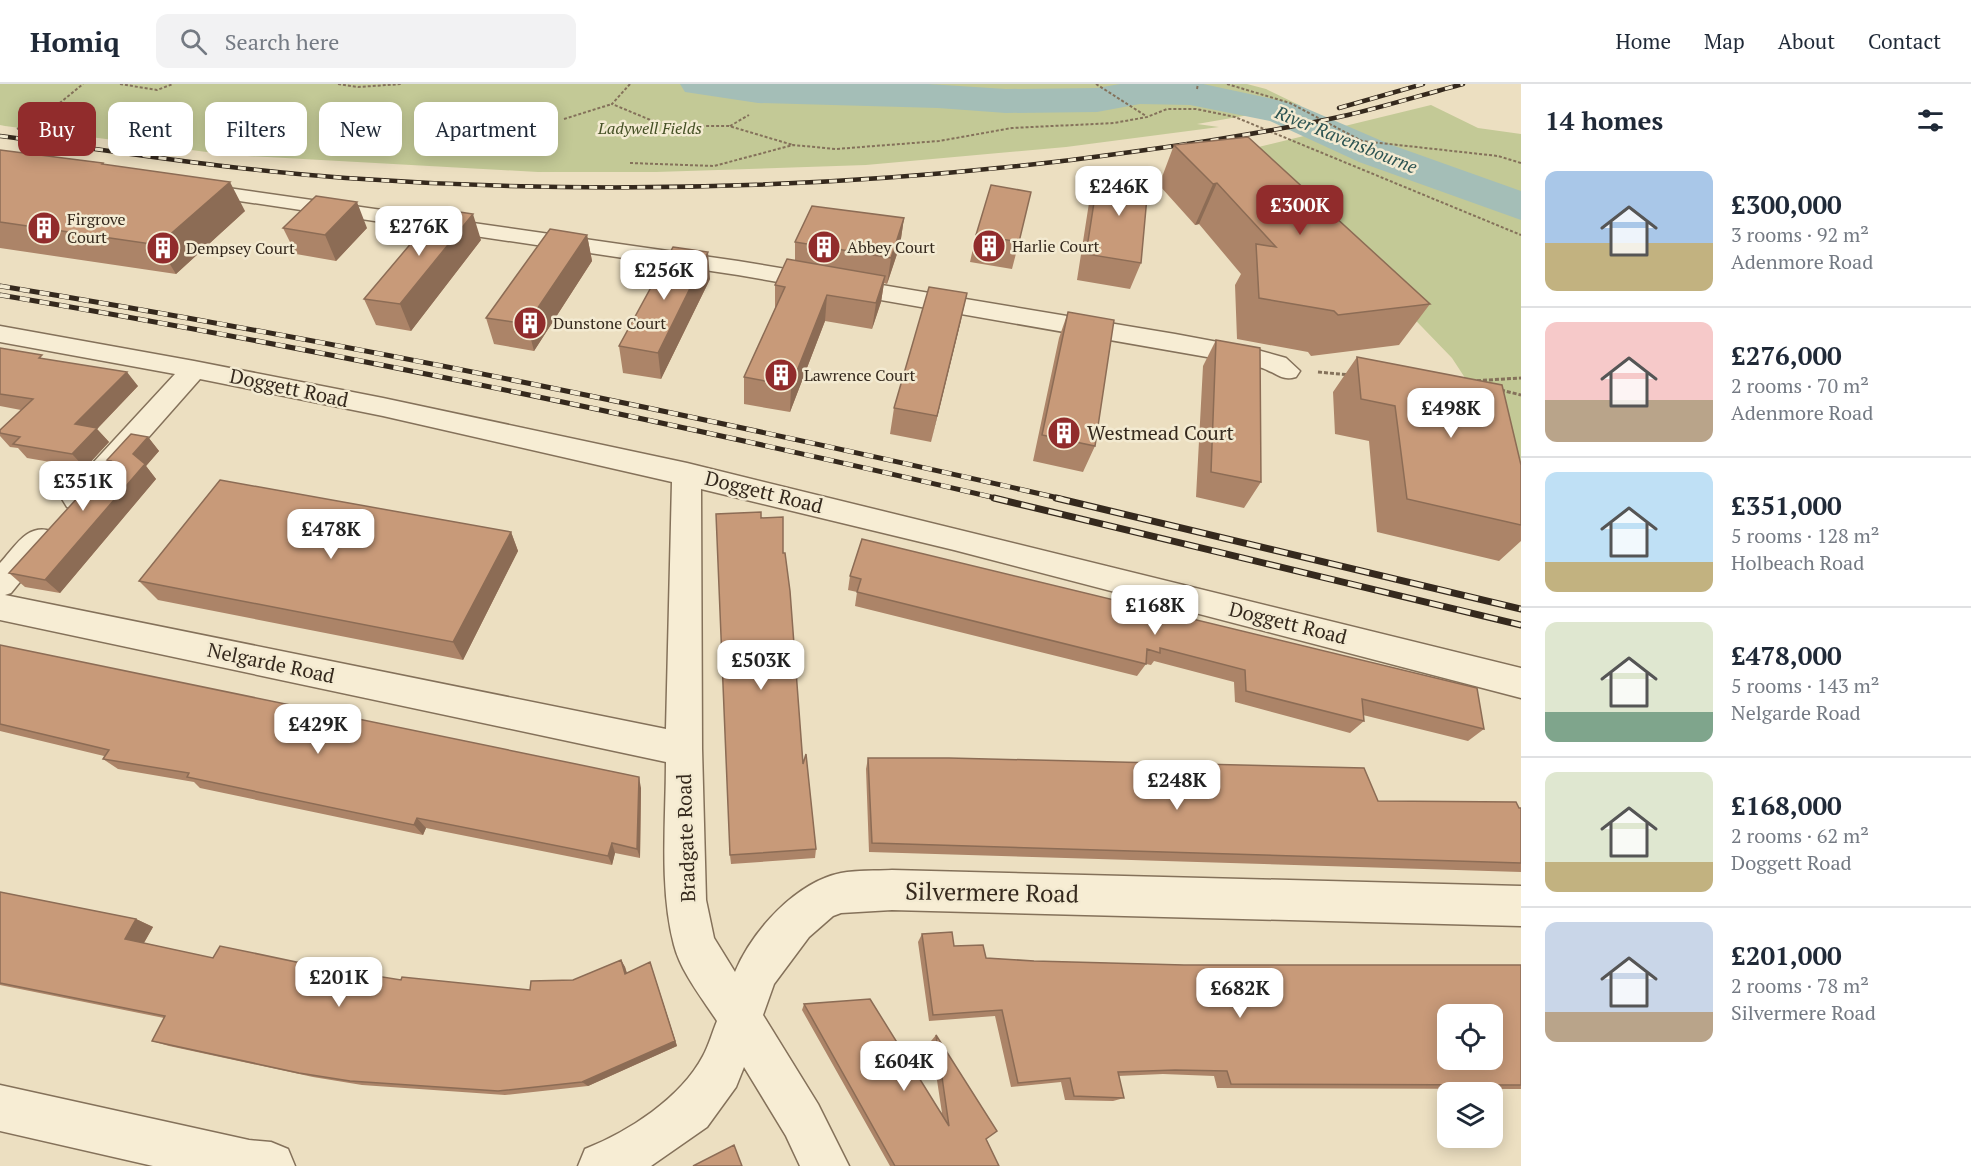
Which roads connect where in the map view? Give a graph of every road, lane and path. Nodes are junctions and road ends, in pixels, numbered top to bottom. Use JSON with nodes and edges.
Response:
{"nodes":[{"id":1,"x":83,"y":84,"type":"edge"},
{"id":2,"x":120,"y":84,"type":"edge"},
{"id":3,"x":173,"y":84,"type":"edge"},
{"id":4,"x":338,"y":84,"type":"edge"},
{"id":5,"x":402,"y":84,"type":"edge"},
{"id":6,"x":630,"y":84,"type":"edge"},
{"id":7,"x":1096,"y":84,"type":"edge"},
{"id":8,"x":1198,"y":84,"type":"edge"},
{"id":9,"x":1227,"y":84,"type":"edge"},
{"id":10,"x":1197,"y":89,"type":"dead end"},
{"id":11,"x":612,"y":104,"type":"junction"},
{"id":12,"x":749,"y":115,"type":"dead end"},
{"id":13,"x":1147,"y":117,"type":"junction"},
{"id":14,"x":564,"y":119,"type":"dead end"},
{"id":15,"x":729,"y":126,"type":"junction"},
{"id":16,"x":17,"y":129,"type":"dead end"},
{"id":17,"x":793,"y":145,"type":"junction"},
{"id":18,"x":630,"y":163,"type":"dead end"},
{"id":19,"x":1521,"y":163,"type":"edge"},
{"id":20,"x":168,"y":186,"type":"edge"},
{"id":21,"x":1521,"y":235,"type":"edge"},
{"id":22,"x":0,"y":334,"type":"edge"},
{"id":23,"x":194,"y":369,"type":"junction"},
{"id":24,"x":1287,"y":371,"type":"joint"},
{"id":25,"x":1354,"y":375,"type":"dead end"},
{"id":26,"x":1521,"y":378,"type":"edge"},
{"id":27,"x":1486,"y":387,"type":"edge"},
{"id":28,"x":1498,"y":389,"type":"edge"},
{"id":29,"x":1521,"y":395,"type":"edge"},
{"id":30,"x":687,"y":473,"type":"junction"},
{"id":31,"x":0,"y":584,"type":"edge"},
{"id":32,"x":0,"y":607,"type":"edge"},
{"id":33,"x":1521,"y":683,"type":"edge"},
{"id":34,"x":684,"y":749,"type":"junction"},
{"id":35,"x":1521,"y":906,"type":"edge"},
{"id":36,"x":740,"y":1020,"type":"junction"},
{"id":37,"x":0,"y":1108,"type":"edge"},
{"id":38,"x":271,"y":1166,"type":"edge"},
{"id":39,"x":602,"y":1166,"type":"edge"},
{"id":40,"x":825,"y":1166,"type":"edge"}],
"edges":[{"from":1,"to":16,"type":"path"},
{"from":2,"to":3,"type":"path"},
{"from":4,"to":5,"type":"path"},
{"from":6,"to":11,"type":"path"},
{"from":7,"to":13,"type":"path"},
{"from":8,"to":10,"type":"path"},
{"from":9,"to":19,"type":"path"},
{"from":11,"to":14,"type":"path"},
{"from":11,"to":15,"type":"path"},
{"from":12,"to":15,"type":"path"},
{"from":13,"to":17,"type":"path"},
{"from":13,"to":21,"type":"path"},
{"from":15,"to":17,"type":"path"},
{"from":17,"to":18,"type":"path"},
{"from":20,"to":24,"type":"street"},
{"from":22,"to":23,"type":"street","name":"Doggett Road"},
{"from":23,"to":30,"type":"street","name":"Doggett Road"},
{"from":23,"to":31,"type":"street"},
{"from":24,"to":25,"type":"path"},
{"from":26,"to":27,"type":"path"},
{"from":28,"to":29,"type":"path"},
{"from":30,"to":33,"type":"street","name":"Doggett Road"},
{"from":30,"to":34,"type":"street","name":"Bradgate Road"},
{"from":32,"to":34,"type":"street","name":"Nelgarde Road"},
{"from":34,"to":36,"type":"street","name":"Bradgate Road"},
{"from":35,"to":36,"type":"street","name":"Silvermere Road"},
{"from":36,"to":39,"type":"street","name":"Silvermere Road"},
{"from":36,"to":40,"type":"street","name":"Bradgate Road"},
{"from":37,"to":38,"type":"street"}]}
